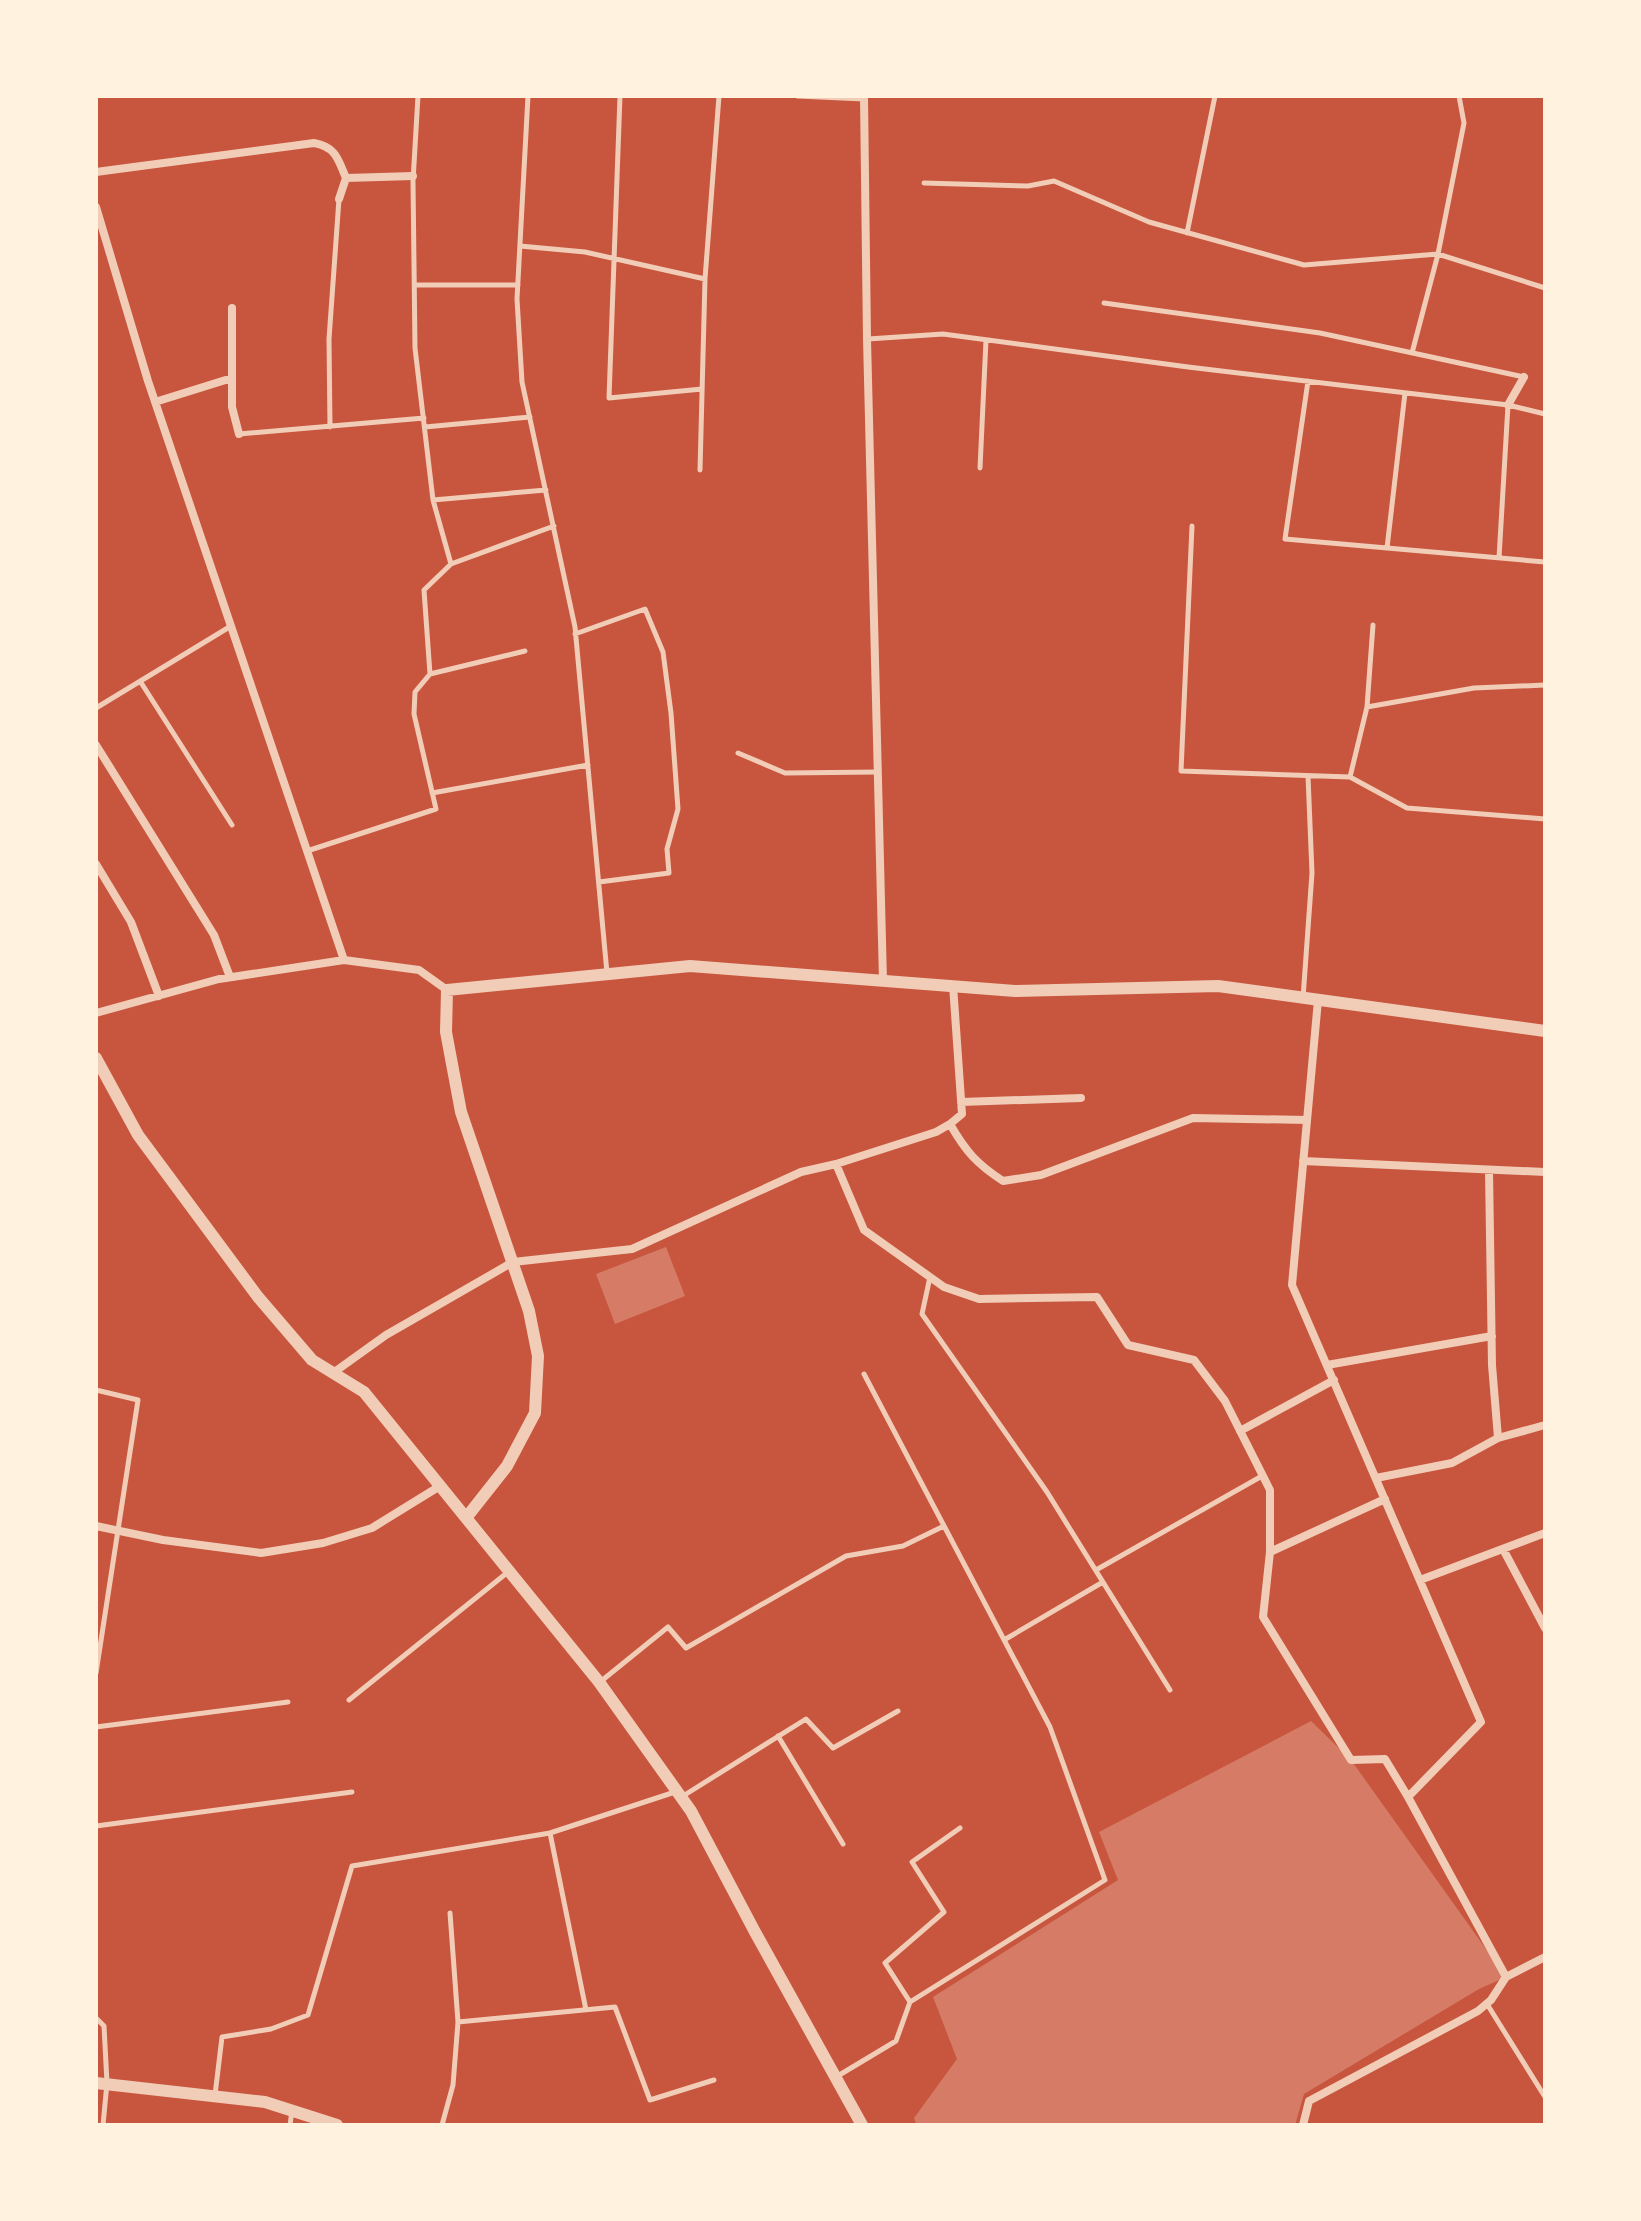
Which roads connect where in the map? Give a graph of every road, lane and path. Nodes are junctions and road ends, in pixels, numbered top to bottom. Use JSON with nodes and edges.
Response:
{"nodes":[{"id":1,"x":418,"y":96,"type":"edge"},
{"id":2,"x":528,"y":96,"type":"edge"},
{"id":3,"x":620,"y":96,"type":"edge"},
{"id":4,"x":719,"y":96,"type":"edge"},
{"id":5,"x":797,"y":96,"type":"edge"},
{"id":6,"x":1215,"y":96,"type":"edge"},
{"id":7,"x":1459,"y":96,"type":"edge"},
{"id":8,"x":864,"y":97,"type":"edge"},
{"id":9,"x":96,"y":172,"type":"edge"},
{"id":10,"x":413,"y":176,"type":"junction"},
{"id":11,"x":346,"y":178,"type":"junction"},
{"id":12,"x":924,"y":183,"type":"dead end"},
{"id":13,"x":339,"y":199,"type":"joint"},
{"id":14,"x":96,"y":207,"type":"edge"},
{"id":15,"x":1187,"y":233,"type":"junction"},
{"id":16,"x":520,"y":246,"type":"junction"},
{"id":17,"x":1438,"y":254,"type":"junction"},
{"id":18,"x":614,"y":259,"type":"junction"},
{"id":19,"x":705,"y":279,"type":"junction"},
{"id":20,"x":414,"y":285,"type":"junction"},
{"id":21,"x":518,"y":285,"type":"junction"},
{"id":22,"x":1545,"y":288,"type":"edge"},
{"id":23,"x":1104,"y":303,"type":"dead end"},
{"id":24,"x":232,"y":308,"type":"dead end"},
{"id":25,"x":867,"y":339,"type":"junction"},
{"id":26,"x":986,"y":340,"type":"junction"},
{"id":27,"x":1412,"y":353,"type":"junction"},
{"id":28,"x":1524,"y":377,"type":"joint"},
{"id":29,"x":232,"y":378,"type":"junction"},
{"id":30,"x":1308,"y":381,"type":"junction"},
{"id":31,"x":702,"y":389,"type":"junction"},
{"id":32,"x":1405,"y":393,"type":"junction"},
{"id":33,"x":155,"y":402,"type":"junction"},
{"id":34,"x":1508,"y":405,"type":"junction"},
{"id":35,"x":1545,"y":414,"type":"edge"},
{"id":36,"x":530,"y":417,"type":"junction"},
{"id":37,"x":424,"y":418,"type":"junction"},
{"id":38,"x":330,"y":427,"type":"junction"},
{"id":39,"x":425,"y":427,"type":"junction"},
{"id":40,"x":239,"y":434,"type":"joint"},
{"id":41,"x":980,"y":468,"type":"dead end"},
{"id":42,"x":700,"y":470,"type":"dead end"},
{"id":43,"x":546,"y":490,"type":"junction"},
{"id":44,"x":433,"y":500,"type":"junction"},
{"id":45,"x":554,"y":526,"type":"junction"},
{"id":46,"x":1192,"y":526,"type":"dead end"},
{"id":47,"x":1387,"y":548,"type":"junction"},
{"id":48,"x":1499,"y":558,"type":"junction"},
{"id":49,"x":1545,"y":562,"type":"edge"},
{"id":50,"x":451,"y":564,"type":"junction"},
{"id":51,"x":1373,"y":625,"type":"dead end"},
{"id":52,"x":231,"y":626,"type":"junction"},
{"id":53,"x":575,"y":634,"type":"junction"},
{"id":54,"x":525,"y":651,"type":"dead end"},
{"id":55,"x":430,"y":674,"type":"junction"},
{"id":56,"x":140,"y":681,"type":"junction"},
{"id":57,"x":1545,"y":685,"type":"edge"},
{"id":58,"x":1367,"y":707,"type":"junction"},
{"id":59,"x":96,"y":708,"type":"edge"},
{"id":60,"x":96,"y":745,"type":"edge"},
{"id":61,"x":738,"y":753,"type":"dead end"},
{"id":62,"x":588,"y":765,"type":"junction"},
{"id":63,"x":878,"y":772,"type":"junction"},
{"id":64,"x":1308,"y":776,"type":"junction"},
{"id":65,"x":1350,"y":777,"type":"junction"},
{"id":66,"x":432,"y":793,"type":"junction"},
{"id":67,"x":1545,"y":819,"type":"edge"},
{"id":68,"x":232,"y":825,"type":"dead end"},
{"id":69,"x":307,"y":851,"type":"junction"},
{"id":70,"x":96,"y":864,"type":"edge"},
{"id":71,"x":599,"y":882,"type":"junction"},
{"id":72,"x":344,"y":960,"type":"junction"},
{"id":73,"x":607,"y":974,"type":"junction"},
{"id":74,"x":230,"y":977,"type":"junction"},
{"id":75,"x":883,"y":981,"type":"junction"},
{"id":76,"x":953,"y":985,"type":"junction"},
{"id":77,"x":447,"y":990,"type":"junction"},
{"id":78,"x":159,"y":996,"type":"junction"},
{"id":79,"x":1303,"y":998,"type":"junction"},
{"id":80,"x":1318,"y":1000,"type":"junction"},
{"id":81,"x":96,"y":1013,"type":"edge"},
{"id":82,"x":1545,"y":1031,"type":"edge"},
{"id":83,"x":96,"y":1058,"type":"edge"},
{"id":84,"x":1081,"y":1098,"type":"dead end"},
{"id":85,"x":961,"y":1102,"type":"junction"},
{"id":86,"x":1307,"y":1120,"type":"junction"},
{"id":87,"x":950,"y":1124,"type":"junction"},
{"id":88,"x":1303,"y":1161,"type":"junction"},
{"id":89,"x":836,"y":1164,"type":"junction"},
{"id":90,"x":1489,"y":1170,"type":"junction"},
{"id":91,"x":1545,"y":1172,"type":"edge"},
{"id":92,"x":513,"y":1262,"type":"junction"},
{"id":93,"x":930,"y":1277,"type":"junction"},
{"id":94,"x":1492,"y":1336,"type":"junction"},
{"id":95,"x":1327,"y":1365,"type":"junction"},
{"id":96,"x":333,"y":1373,"type":"junction"},
{"id":97,"x":864,"y":1374,"type":"dead end"},
{"id":98,"x":1334,"y":1380,"type":"junction"},
{"id":99,"x":96,"y":1390,"type":"edge"},
{"id":100,"x":1545,"y":1425,"type":"edge"},
{"id":101,"x":1240,"y":1431,"type":"junction"},
{"id":102,"x":1498,"y":1438,"type":"junction"},
{"id":103,"x":1263,"y":1475,"type":"junction"},
{"id":104,"x":1376,"y":1478,"type":"junction"},
{"id":105,"x":440,"y":1486,"type":"junction"},
{"id":106,"x":1385,"y":1499,"type":"junction"},
{"id":107,"x":466,"y":1518,"type":"junction"},
{"id":108,"x":96,"y":1526,"type":"edge"},
{"id":109,"x":944,"y":1526,"type":"junction"},
{"id":110,"x":117,"y":1530,"type":"junction"},
{"id":111,"x":1545,"y":1533,"type":"edge"},
{"id":112,"x":1503,"y":1549,"type":"junction"},
{"id":113,"x":1270,"y":1552,"type":"junction"},
{"id":114,"x":1096,"y":1570,"type":"junction"},
{"id":115,"x":509,"y":1571,"type":"junction"},
{"id":116,"x":1420,"y":1580,"type":"junction"},
{"id":117,"x":1103,"y":1582,"type":"junction"},
{"id":118,"x":1545,"y":1628,"type":"edge"},
{"id":119,"x":1004,"y":1640,"type":"junction"},
{"id":120,"x":98,"y":1647,"type":"edge"},
{"id":121,"x":96,"y":1673,"type":"edge"},
{"id":122,"x":599,"y":1682,"type":"junction"},
{"id":123,"x":1170,"y":1690,"type":"dead end"},
{"id":124,"x":349,"y":1700,"type":"dead end"},
{"id":125,"x":288,"y":1702,"type":"dead end"},
{"id":126,"x":898,"y":1711,"type":"dead end"},
{"id":127,"x":96,"y":1727,"type":"edge"},
{"id":128,"x":778,"y":1736,"type":"junction"},
{"id":129,"x":352,"y":1792,"type":"dead end"},
{"id":130,"x":678,"y":1794,"type":"junction"},
{"id":131,"x":1408,"y":1797,"type":"junction"},
{"id":132,"x":96,"y":1826,"type":"edge"},
{"id":133,"x":960,"y":1828,"type":"dead end"},
{"id":134,"x":550,"y":1833,"type":"junction"},
{"id":135,"x":843,"y":1844,"type":"dead end"},
{"id":136,"x":450,"y":1913,"type":"dead end"},
{"id":137,"x":1545,"y":1957,"type":"edge"},
{"id":138,"x":1506,"y":1977,"type":"junction"},
{"id":139,"x":910,"y":2002,"type":"junction"},
{"id":140,"x":1486,"y":2004,"type":"junction"},
{"id":141,"x":586,"y":2010,"type":"junction"},
{"id":142,"x":96,"y":2018,"type":"edge"},
{"id":143,"x":458,"y":2022,"type":"junction"},
{"id":144,"x":835,"y":2077,"type":"junction"},
{"id":145,"x":714,"y":2080,"type":"dead end"},
{"id":146,"x":102,"y":2083,"type":"edge"},
{"id":147,"x":215,"y":2095,"type":"junction"},
{"id":148,"x":1545,"y":2097,"type":"edge"},
{"id":149,"x":292,"y":2110,"type":"junction"},
{"id":150,"x":103,"y":2125,"type":"edge"},
{"id":151,"x":290,"y":2125,"type":"edge"},
{"id":152,"x":337,"y":2125,"type":"edge"},
{"id":153,"x":442,"y":2125,"type":"edge"},
{"id":154,"x":862,"y":2125,"type":"edge"},
{"id":155,"x":1303,"y":2125,"type":"edge"}],
"edges":[{"from":1,"to":10,"type":"lane"},
{"from":2,"to":16,"type":"lane"},
{"from":3,"to":18,"type":"lane"},
{"from":4,"to":19,"type":"lane"},
{"from":5,"to":8,"type":"lane"},
{"from":6,"to":15,"type":"lane"},
{"from":7,"to":17,"type":"lane"},
{"from":8,"to":25,"type":"street"},
{"from":9,"to":11,"type":"street"},
{"from":10,"to":11,"type":"street"},
{"from":10,"to":20,"type":"lane"},
{"from":11,"to":13,"type":"street"},
{"from":12,"to":15,"type":"lane"},
{"from":13,"to":38,"type":"lane"},
{"from":14,"to":33,"type":"street"},
{"from":15,"to":17,"type":"lane"},
{"from":16,"to":18,"type":"lane"},
{"from":16,"to":21,"type":"lane"},
{"from":17,"to":22,"type":"lane"},
{"from":17,"to":27,"type":"lane"},
{"from":18,"to":19,"type":"lane"},
{"from":18,"to":31,"type":"lane"},
{"from":19,"to":31,"type":"lane"},
{"from":20,"to":21,"type":"lane"},
{"from":20,"to":37,"type":"lane"},
{"from":21,"to":36,"type":"lane"},
{"from":23,"to":27,"type":"lane"},
{"from":24,"to":29,"type":"street"},
{"from":25,"to":26,"type":"lane"},
{"from":25,"to":63,"type":"street"},
{"from":26,"to":30,"type":"lane"},
{"from":26,"to":41,"type":"lane"},
{"from":27,"to":28,"type":"lane"},
{"from":28,"to":34,"type":"street"},
{"from":29,"to":33,"type":"street"},
{"from":29,"to":40,"type":"street"},
{"from":30,"to":32,"type":"lane"},
{"from":30,"to":47,"type":"lane"},
{"from":31,"to":42,"type":"lane"},
{"from":32,"to":34,"type":"lane"},
{"from":32,"to":47,"type":"lane"},
{"from":33,"to":52,"type":"street"},
{"from":34,"to":35,"type":"lane"},
{"from":34,"to":48,"type":"lane"},
{"from":36,"to":39,"type":"lane"},
{"from":36,"to":43,"type":"lane"},
{"from":37,"to":38,"type":"lane"},
{"from":37,"to":39,"type":"lane"},
{"from":38,"to":40,"type":"lane"},
{"from":39,"to":44,"type":"lane"},
{"from":43,"to":44,"type":"lane"},
{"from":43,"to":45,"type":"lane"},
{"from":44,"to":50,"type":"lane"},
{"from":45,"to":50,"type":"lane"},
{"from":45,"to":53,"type":"lane"},
{"from":46,"to":64,"type":"lane"},
{"from":47,"to":48,"type":"lane"},
{"from":48,"to":49,"type":"lane"},
{"from":50,"to":55,"type":"lane"},
{"from":51,"to":58,"type":"lane"},
{"from":52,"to":56,"type":"lane"},
{"from":52,"to":69,"type":"street"},
{"from":53,"to":62,"type":"lane"},
{"from":53,"to":71,"type":"lane"},
{"from":54,"to":55,"type":"lane"},
{"from":55,"to":66,"type":"lane"},
{"from":56,"to":59,"type":"lane"},
{"from":56,"to":68,"type":"lane"},
{"from":57,"to":58,"type":"lane"},
{"from":58,"to":65,"type":"lane"},
{"from":60,"to":74,"type":"street"},
{"from":61,"to":63,"type":"lane"},
{"from":62,"to":66,"type":"lane"},
{"from":62,"to":71,"type":"lane"},
{"from":63,"to":75,"type":"street"},
{"from":64,"to":65,"type":"lane"},
{"from":64,"to":79,"type":"lane"},
{"from":65,"to":67,"type":"lane"},
{"from":66,"to":69,"type":"lane"},
{"from":69,"to":72,"type":"street"},
{"from":70,"to":78,"type":"street"},
{"from":71,"to":73,"type":"lane"},
{"from":72,"to":74,"type":"street"},
{"from":72,"to":77,"type":"street"},
{"from":73,"to":75,"type":"street"},
{"from":73,"to":77,"type":"street"},
{"from":74,"to":78,"type":"street"},
{"from":75,"to":76,"type":"street"},
{"from":76,"to":79,"type":"street"},
{"from":76,"to":85,"type":"street"},
{"from":77,"to":92,"type":"street"},
{"from":78,"to":81,"type":"street"},
{"from":79,"to":80,"type":"street"},
{"from":80,"to":82,"type":"street"},
{"from":80,"to":86,"type":"street"},
{"from":83,"to":96,"type":"street"},
{"from":84,"to":85,"type":"street"},
{"from":85,"to":87,"type":"street"},
{"from":86,"to":87,"type":"street"},
{"from":86,"to":88,"type":"street"},
{"from":87,"to":89,"type":"street"},
{"from":88,"to":90,"type":"street"},
{"from":88,"to":95,"type":"street"},
{"from":89,"to":92,"type":"street"},
{"from":89,"to":93,"type":"street"},
{"from":90,"to":91,"type":"street"},
{"from":90,"to":94,"type":"street"},
{"from":92,"to":96,"type":"street"},
{"from":92,"to":107,"type":"street"},
{"from":93,"to":101,"type":"street"},
{"from":93,"to":114,"type":"lane"},
{"from":94,"to":95,"type":"street"},
{"from":94,"to":102,"type":"street"},
{"from":95,"to":98,"type":"street"},
{"from":96,"to":105,"type":"street"},
{"from":97,"to":109,"type":"lane"},
{"from":98,"to":101,"type":"street"},
{"from":98,"to":104,"type":"street"},
{"from":99,"to":110,"type":"lane"},
{"from":100,"to":102,"type":"street"},
{"from":101,"to":103,"type":"street"},
{"from":102,"to":104,"type":"street"},
{"from":103,"to":113,"type":"street"},
{"from":103,"to":114,"type":"lane"},
{"from":104,"to":106,"type":"street"},
{"from":105,"to":107,"type":"street"},
{"from":105,"to":110,"type":"street"},
{"from":106,"to":113,"type":"street"},
{"from":106,"to":116,"type":"street"},
{"from":107,"to":115,"type":"street"},
{"from":108,"to":110,"type":"street"},
{"from":109,"to":119,"type":"lane"},
{"from":109,"to":122,"type":"lane"},
{"from":110,"to":120,"type":"lane"},
{"from":111,"to":112,"type":"street"},
{"from":112,"to":116,"type":"street"},
{"from":112,"to":118,"type":"street"},
{"from":113,"to":131,"type":"street"},
{"from":114,"to":117,"type":"lane"},
{"from":115,"to":122,"type":"street"},
{"from":115,"to":124,"type":"lane"},
{"from":116,"to":131,"type":"street"},
{"from":117,"to":119,"type":"lane"},
{"from":117,"to":123,"type":"lane"},
{"from":119,"to":139,"type":"lane"},
{"from":120,"to":121,"type":"lane"},
{"from":122,"to":130,"type":"street"},
{"from":125,"to":127,"type":"lane"},
{"from":126,"to":128,"type":"lane"},
{"from":128,"to":130,"type":"lane"},
{"from":128,"to":135,"type":"lane"},
{"from":129,"to":132,"type":"lane"},
{"from":130,"to":134,"type":"lane"},
{"from":130,"to":144,"type":"street"},
{"from":131,"to":138,"type":"street"},
{"from":133,"to":139,"type":"lane"},
{"from":134,"to":141,"type":"lane"},
{"from":134,"to":147,"type":"lane"},
{"from":136,"to":143,"type":"lane"},
{"from":137,"to":138,"type":"street"},
{"from":138,"to":140,"type":"street"},
{"from":139,"to":144,"type":"lane"},
{"from":140,"to":148,"type":"lane"},
{"from":140,"to":155,"type":"street"},
{"from":141,"to":143,"type":"lane"},
{"from":141,"to":145,"type":"lane"},
{"from":142,"to":146,"type":"lane"},
{"from":143,"to":153,"type":"lane"},
{"from":144,"to":154,"type":"street"},
{"from":146,"to":147,"type":"street"},
{"from":146,"to":150,"type":"lane"},
{"from":147,"to":149,"type":"street"},
{"from":149,"to":151,"type":"lane"},
{"from":149,"to":152,"type":"street"}]}
